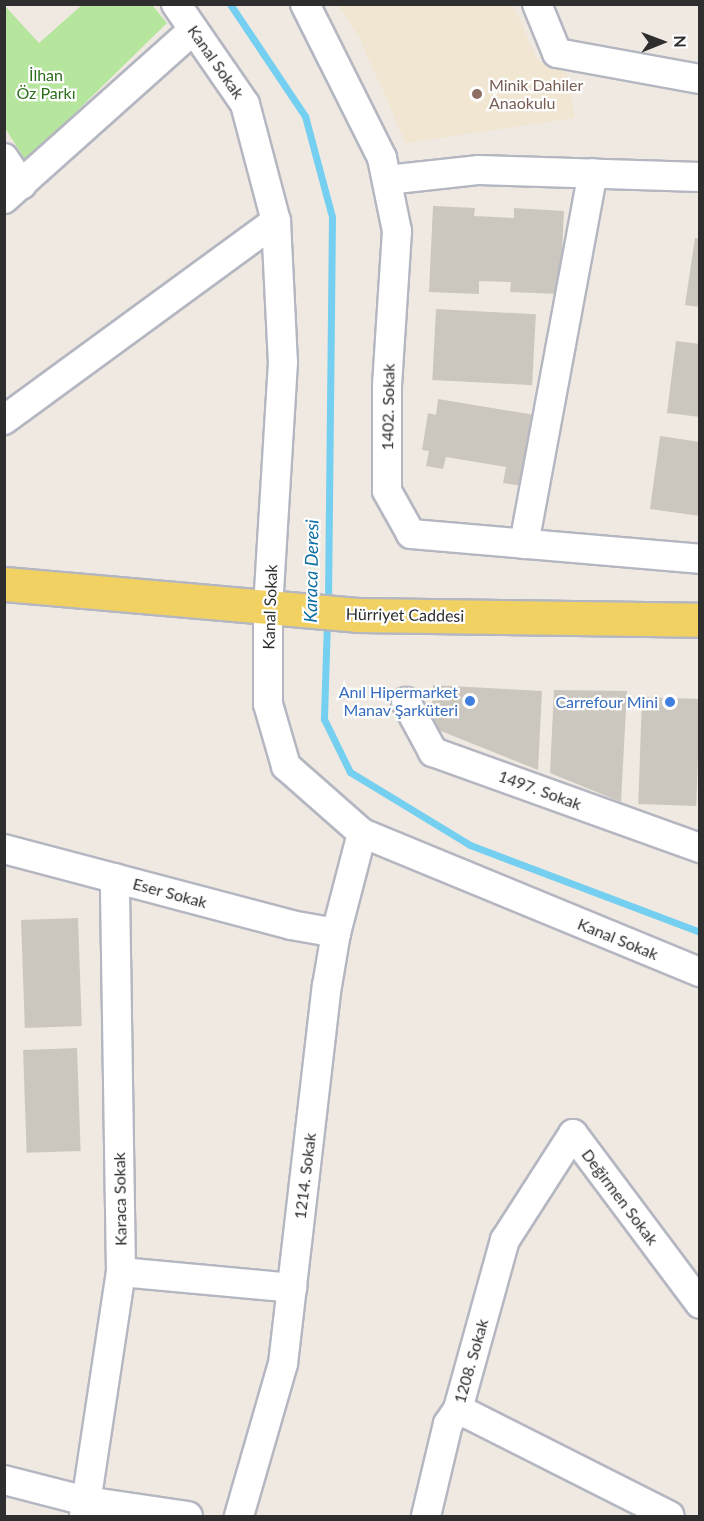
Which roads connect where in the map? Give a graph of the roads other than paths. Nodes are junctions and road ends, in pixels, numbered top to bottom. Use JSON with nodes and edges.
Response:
{"nodes":[{"id":1,"x":176,"y":4,"type":"edge"},
{"id":2,"x":305,"y":4,"type":"edge"},
{"id":3,"x":537,"y":4,"type":"edge"},
{"id":4,"x":193,"y":30,"type":"junction"},
{"id":5,"x":699,"y":79,"type":"edge"},
{"id":6,"x":4,"y":158,"type":"edge"},
{"id":7,"x":593,"y":173,"type":"junction"},
{"id":8,"x":699,"y":177,"type":"edge"},
{"id":9,"x":387,"y":180,"type":"junction"},
{"id":10,"x":13,"y":192,"type":"edge"},
{"id":11,"x":276,"y":221,"type":"junction"},
{"id":12,"x":4,"y":420,"type":"edge"},
{"id":13,"x":524,"y":544,"type":"junction"},
{"id":14,"x":699,"y":559,"type":"edge"},
{"id":15,"x":4,"y":584,"type":"edge"},
{"id":16,"x":280,"y":610,"type":"junction"},
{"id":17,"x":699,"y":620,"type":"edge"},
{"id":18,"x":406,"y":702,"type":"dead end"},
{"id":19,"x":362,"y":833,"type":"junction"},
{"id":20,"x":699,"y":848,"type":"edge"},
{"id":21,"x":4,"y":849,"type":"edge"},
{"id":22,"x":115,"y":878,"type":"junction"},
{"id":23,"x":336,"y":933,"type":"junction"},
{"id":24,"x":699,"y":972,"type":"edge"},
{"id":25,"x":505,"y":1240,"type":"joint"},
{"id":26,"x":121,"y":1272,"type":"junction"},
{"id":27,"x":292,"y":1288,"type":"junction"},
{"id":28,"x":699,"y":1304,"type":"edge"},
{"id":29,"x":458,"y":1409,"type":"junction"},
{"id":30,"x":4,"y":1480,"type":"edge"},
{"id":31,"x":85,"y":1509,"type":"edge"},
{"id":32,"x":188,"y":1516,"type":"edge"},
{"id":33,"x":239,"y":1516,"type":"edge"},
{"id":34,"x":426,"y":1516,"type":"edge"},
{"id":35,"x":670,"y":1516,"type":"edge"}],
"edges":[{"from":1,"to":4,"type":"street","name":"Kanal Sokak"},
{"from":2,"to":9,"type":"street","name":"1402. Sokak"},
{"from":3,"to":5,"type":"street"},
{"from":4,"to":10,"type":"street"},
{"from":4,"to":11,"type":"street","name":"Kanal Sokak"},
{"from":6,"to":10,"type":"street"},
{"from":7,"to":8,"type":"street"},
{"from":7,"to":9,"type":"street"},
{"from":7,"to":13,"type":"street"},
{"from":9,"to":13,"type":"street","name":"1402. Sokak"},
{"from":11,"to":12,"type":"street"},
{"from":11,"to":16,"type":"street","name":"Kanal Sokak"},
{"from":13,"to":14,"type":"street","name":"1402. Sokak"},
{"from":15,"to":16,"type":"main road","name":"Hürriyet Caddesi"},
{"from":16,"to":17,"type":"main road","name":"Hürriyet Caddesi"},
{"from":16,"to":19,"type":"street","name":"Kanal Sokak"},
{"from":18,"to":20,"type":"street","name":"1497. Sokak"},
{"from":19,"to":23,"type":"street","name":"1214. Sokak"},
{"from":19,"to":24,"type":"street","name":"Kanal Sokak"},
{"from":21,"to":22,"type":"street","name":"Eser Sokak"},
{"from":22,"to":23,"type":"street","name":"Eser Sokak"},
{"from":22,"to":26,"type":"street","name":"Karaca Sokak"},
{"from":23,"to":27,"type":"street","name":"1214. Sokak"},
{"from":25,"to":28,"type":"street","name":"Değirmen Sokak"},
{"from":25,"to":29,"type":"street","name":"1208. Sokak"},
{"from":26,"to":27,"type":"street"},
{"from":26,"to":31,"type":"street","name":"Karaca Sokak"},
{"from":27,"to":33,"type":"street","name":"1214. Sokak"},
{"from":29,"to":34,"type":"street","name":"1208. Sokak"},
{"from":29,"to":35,"type":"street"},
{"from":30,"to":31,"type":"street"},
{"from":31,"to":32,"type":"street"}]}
